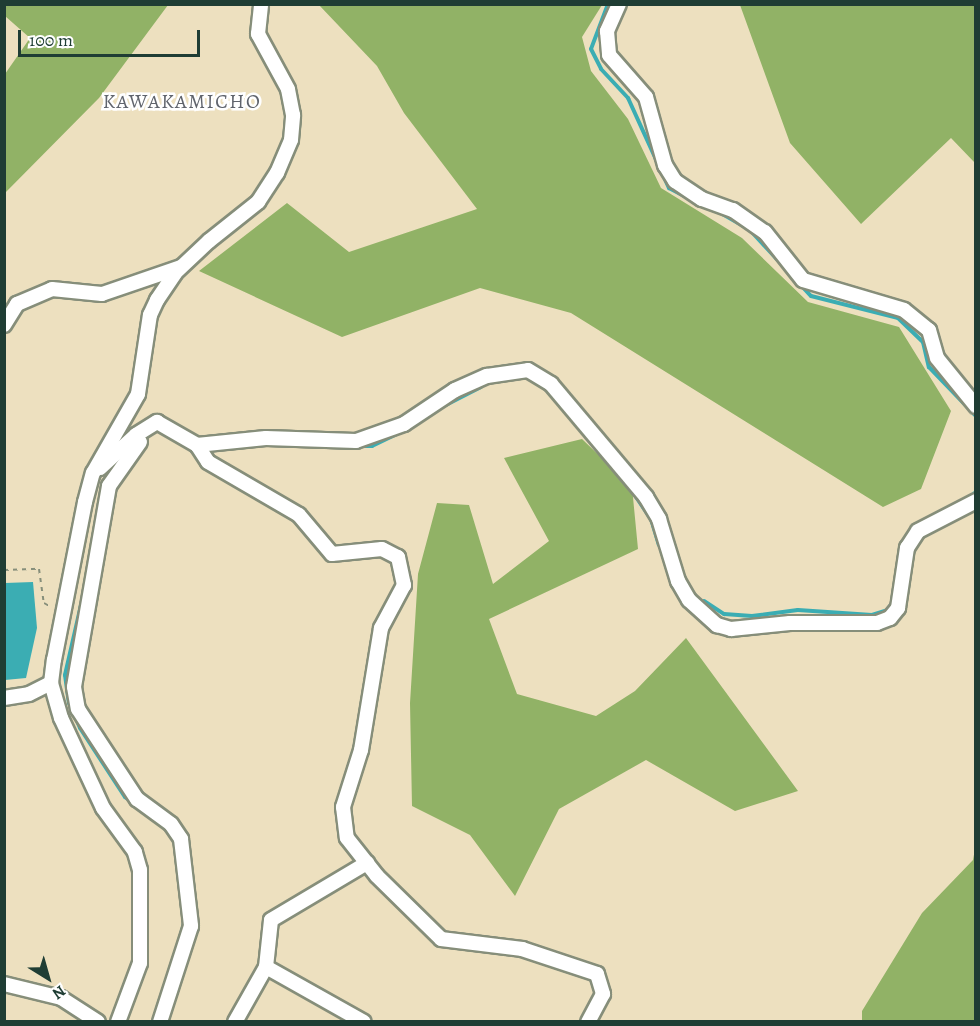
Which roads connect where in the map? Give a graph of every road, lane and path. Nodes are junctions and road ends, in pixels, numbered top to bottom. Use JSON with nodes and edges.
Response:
{"nodes":[{"id":1,"x":261,"y":4,"type":"edge"},
{"id":2,"x":619,"y":4,"type":"edge"},
{"id":3,"x":182,"y":266,"type":"junction"},
{"id":4,"x":4,"y":325,"type":"edge"},
{"id":5,"x":975,"y":406,"type":"edge"},
{"id":6,"x":158,"y":422,"type":"junction"},
{"id":7,"x":197,"y":445,"type":"junction"},
{"id":8,"x":93,"y":473,"type":"junction"},
{"id":9,"x":975,"y":501,"type":"edge"},
{"id":10,"x":4,"y":570,"type":"edge"},
{"id":11,"x":67,"y":609,"type":"junction"},
{"id":12,"x":51,"y":683,"type":"junction"},
{"id":13,"x":4,"y":698,"type":"edge"},
{"id":14,"x":367,"y":863,"type":"junction"},
{"id":15,"x":266,"y":967,"type":"junction"},
{"id":16,"x":4,"y":984,"type":"edge"},
{"id":17,"x":98,"y":1022,"type":"edge"},
{"id":18,"x":118,"y":1022,"type":"edge"},
{"id":19,"x":160,"y":1022,"type":"edge"},
{"id":20,"x":235,"y":1022,"type":"edge"},
{"id":21,"x":364,"y":1022,"type":"edge"},
{"id":22,"x":588,"y":1022,"type":"edge"}],
"edges":[{"from":1,"to":3,"type":"street"},
{"from":2,"to":5,"type":"street"},
{"from":3,"to":4,"type":"street"},
{"from":3,"to":8,"type":"street"},
{"from":6,"to":7,"type":"street"},
{"from":6,"to":8,"type":"street"},
{"from":6,"to":19,"type":"street"},
{"from":7,"to":9,"type":"street"},
{"from":7,"to":14,"type":"street"},
{"from":8,"to":11,"type":"street"},
{"from":10,"to":11,"type":"path"},
{"from":11,"to":12,"type":"street"},
{"from":12,"to":13,"type":"street"},
{"from":12,"to":18,"type":"street"},
{"from":14,"to":15,"type":"street"},
{"from":14,"to":22,"type":"street"},
{"from":15,"to":20,"type":"street"},
{"from":15,"to":21,"type":"street"},
{"from":16,"to":17,"type":"street"}]}
